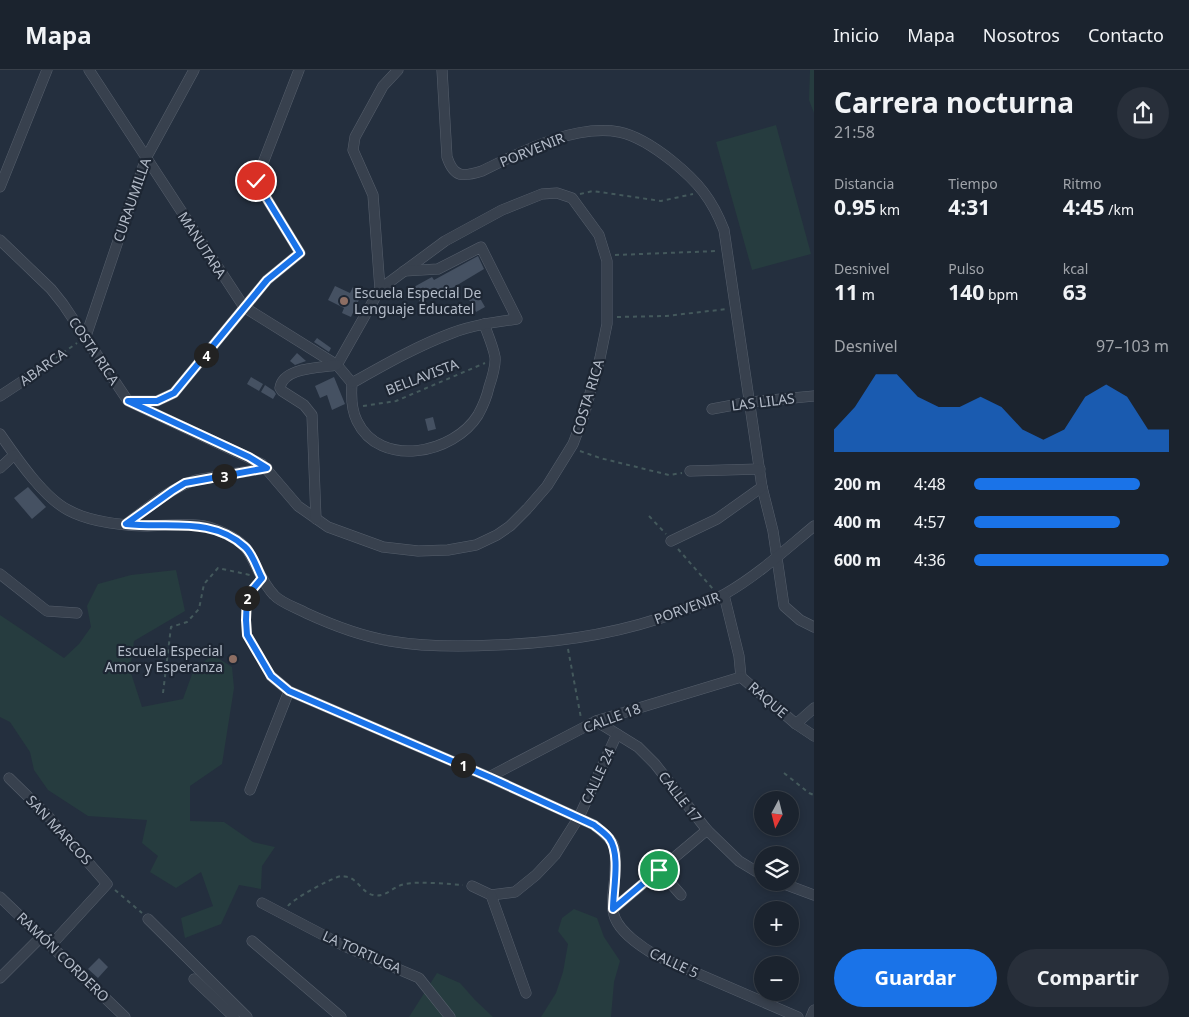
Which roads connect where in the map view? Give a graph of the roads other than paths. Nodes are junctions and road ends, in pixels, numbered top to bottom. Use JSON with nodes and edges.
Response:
{"nodes":[{"id":1,"x":47,"y":70,"type":"edge"},
{"id":2,"x":89,"y":70,"type":"edge"},
{"id":3,"x":194,"y":70,"type":"edge"},
{"id":4,"x":299,"y":70,"type":"edge"},
{"id":5,"x":398,"y":70,"type":"edge"},
{"id":6,"x":442,"y":70,"type":"edge"},
{"id":7,"x":146,"y":158,"type":"junction"},
{"id":8,"x":0,"y":187,"type":"edge"},
{"id":9,"x":0,"y":240,"type":"edge"},
{"id":10,"x":404,"y":271,"type":"junction"},
{"id":11,"x":380,"y":289,"type":"junction"},
{"id":12,"x":244,"y":308,"type":"junction"},
{"id":13,"x":484,"y":324,"type":"junction"},
{"id":14,"x":86,"y":336,"type":"junction"},
{"id":15,"x":337,"y":365,"type":"junction"},
{"id":16,"x":34,"y":373,"type":"road end"},
{"id":17,"x":352,"y":383,"type":"junction"},
{"id":18,"x":0,"y":396,"type":"edge"},
{"id":19,"x":814,"y":396,"type":"edge"},
{"id":20,"x":128,"y":401,"type":"junction"},
{"id":21,"x":750,"y":402,"type":"junction"},
{"id":22,"x":712,"y":409,"type":"dead end"},
{"id":23,"x":0,"y":434,"type":"edge"},
{"id":24,"x":14,"y":455,"type":"junction"},
{"id":25,"x":0,"y":468,"type":"edge"},
{"id":26,"x":267,"y":468,"type":"junction"},
{"id":27,"x":760,"y":469,"type":"junction"},
{"id":28,"x":690,"y":471,"type":"road end"},
{"id":29,"x":762,"y":486,"type":"junction"},
{"id":30,"x":316,"y":519,"type":"junction"},
{"id":31,"x":126,"y":524,"type":"junction"},
{"id":32,"x":814,"y":526,"type":"edge"},
{"id":33,"x":672,"y":541,"type":"road end"},
{"id":34,"x":776,"y":557,"type":"junction"},
{"id":35,"x":0,"y":574,"type":"edge"},
{"id":36,"x":724,"y":595,"type":"junction"},
{"id":37,"x":77,"y":614,"type":"dead end"},
{"id":38,"x":814,"y":627,"type":"edge"},
{"id":39,"x":271,"y":676,"type":"road end"},
{"id":40,"x":741,"y":677,"type":"junction"},
{"id":41,"x":289,"y":691,"type":"junction"},
{"id":42,"x":814,"y":708,"type":"edge"},
{"id":43,"x":596,"y":721,"type":"junction"},
{"id":44,"x":796,"y":724,"type":"junction"},
{"id":45,"x":617,"y":734,"type":"junction"},
{"id":46,"x":814,"y":736,"type":"edge"},
{"id":47,"x":489,"y":777,"type":"junction"},
{"id":48,"x":9,"y":778,"type":"dead end"},
{"id":49,"x":250,"y":790,"type":"dead end"},
{"id":50,"x":579,"y":817,"type":"junction"},
{"id":51,"x":706,"y":830,"type":"junction"},
{"id":52,"x":659,"y":870,"type":"junction"},
{"id":53,"x":754,"y":870,"type":"edge"},
{"id":54,"x":472,"y":886,"type":"road end"},
{"id":55,"x":799,"y":890,"type":"edge"},
{"id":56,"x":682,"y":894,"type":"dead end"},
{"id":57,"x":491,"y":895,"type":"junction"},
{"id":58,"x":814,"y":896,"type":"edge"},
{"id":59,"x":0,"y":897,"type":"edge"},
{"id":60,"x":262,"y":903,"type":"dead end"},
{"id":61,"x":613,"y":909,"type":"junction"},
{"id":62,"x":148,"y":919,"type":"road end"},
{"id":63,"x":42,"y":938,"type":"junction"},
{"id":64,"x":252,"y":941,"type":"dead end"},
{"id":65,"x":50,"y":945,"type":"junction"},
{"id":66,"x":0,"y":978,"type":"edge"},
{"id":67,"x":194,"y":980,"type":"dead end"},
{"id":68,"x":526,"y":993,"type":"dead end"},
{"id":69,"x":814,"y":1010,"type":"edge"},
{"id":70,"x":125,"y":1017,"type":"edge"},
{"id":71,"x":234,"y":1017,"type":"edge"},
{"id":72,"x":247,"y":1017,"type":"edge"},
{"id":73,"x":341,"y":1017,"type":"edge"},
{"id":74,"x":450,"y":1017,"type":"edge"},
{"id":75,"x":798,"y":1017,"type":"edge"},
{"id":76,"x":811,"y":1017,"type":"edge"}],
"edges":[{"from":1,"to":8,"type":"street"},
{"from":2,"to":7,"type":"street","name":"MANUTARA"},
{"from":3,"to":7,"type":"street","name":"CURAUMILLA"},
{"from":4,"to":12,"type":"street"},
{"from":5,"to":11,"type":"street"},
{"from":6,"to":21,"type":"street","name":"PORVENIR"},
{"from":7,"to":12,"type":"street","name":"MANUTARA"},
{"from":7,"to":14,"type":"street","name":"CURAUMILLA"},
{"from":9,"to":14,"type":"street","name":"COSTA RICA"},
{"from":10,"to":11,"type":"street"},
{"from":10,"to":13,"type":"street"},
{"from":10,"to":30,"type":"street","name":"COSTA RICA"},
{"from":11,"to":15,"type":"street"},
{"from":12,"to":15,"type":"street","name":"MANUTARA"},
{"from":12,"to":20,"type":"street"},
{"from":13,"to":17,"type":"street"},
{"from":13,"to":17,"type":"street"},
{"from":14,"to":20,"type":"street","name":"COSTA RICA"},
{"from":15,"to":17,"type":"street","name":"MANUTARA"},
{"from":15,"to":30,"type":"street"},
{"from":16,"to":18,"type":"street","name":"ABARCA"},
{"from":19,"to":21,"type":"street","name":"LAS LILAS"},
{"from":20,"to":26,"type":"street","name":"COSTA RICA"},
{"from":21,"to":22,"type":"street","name":"LAS LILAS"},
{"from":21,"to":27,"type":"street","name":"PORVENIR"},
{"from":23,"to":24,"type":"street","name":"PORVENIR"},
{"from":24,"to":25,"type":"street"},
{"from":24,"to":31,"type":"street","name":"PORVENIR"},
{"from":26,"to":30,"type":"street","name":"COSTA RICA"},
{"from":26,"to":31,"type":"street"},
{"from":27,"to":28,"type":"street"},
{"from":27,"to":29,"type":"street","name":"PORVENIR"},
{"from":29,"to":33,"type":"street"},
{"from":29,"to":34,"type":"street","name":"PORVENIR"},
{"from":31,"to":36,"type":"street","name":"PORVENIR"},
{"from":32,"to":34,"type":"street"},
{"from":34,"to":36,"type":"street","name":"PORVENIR"},
{"from":34,"to":38,"type":"street"},
{"from":35,"to":37,"type":"street"},
{"from":36,"to":40,"type":"street","name":"RAQUE"},
{"from":39,"to":41,"type":"street"},
{"from":40,"to":43,"type":"street","name":"CALLE 18"},
{"from":40,"to":44,"type":"street","name":"RAQUE"},
{"from":41,"to":47,"type":"street"},
{"from":41,"to":49,"type":"street"},
{"from":42,"to":44,"type":"street"},
{"from":43,"to":45,"type":"street","name":"CALLE 17"},
{"from":43,"to":47,"type":"street","name":"CALLE 18"},
{"from":44,"to":46,"type":"street","name":"RAQUE"},
{"from":45,"to":50,"type":"street","name":"CALLE 24"},
{"from":45,"to":51,"type":"street","name":"CALLE 17"},
{"from":47,"to":50,"type":"street"},
{"from":48,"to":65,"type":"street","name":"SAN MARCOS"},
{"from":50,"to":57,"type":"street","name":"CALLE 24"},
{"from":50,"to":61,"type":"street"},
{"from":51,"to":52,"type":"street"},
{"from":51,"to":53,"type":"street","name":"CALLE 17"},
{"from":52,"to":56,"type":"street"},
{"from":52,"to":61,"type":"street"},
{"from":54,"to":57,"type":"street"},
{"from":55,"to":58,"type":"street"},
{"from":57,"to":68,"type":"street"},
{"from":59,"to":63,"type":"street","name":"RAMÓN CORDERO"},
{"from":60,"to":74,"type":"street","name":"LA TORTUGA"},
{"from":61,"to":75,"type":"street","name":"CALLE 5"},
{"from":62,"to":72,"type":"street"},
{"from":63,"to":65,"type":"street","name":"RAMÓN CORDERO"},
{"from":63,"to":66,"type":"street"},
{"from":64,"to":73,"type":"street"},
{"from":65,"to":70,"type":"street","name":"RAMÓN CORDERO"},
{"from":67,"to":71,"type":"street"},
{"from":69,"to":76,"type":"street"}]}
